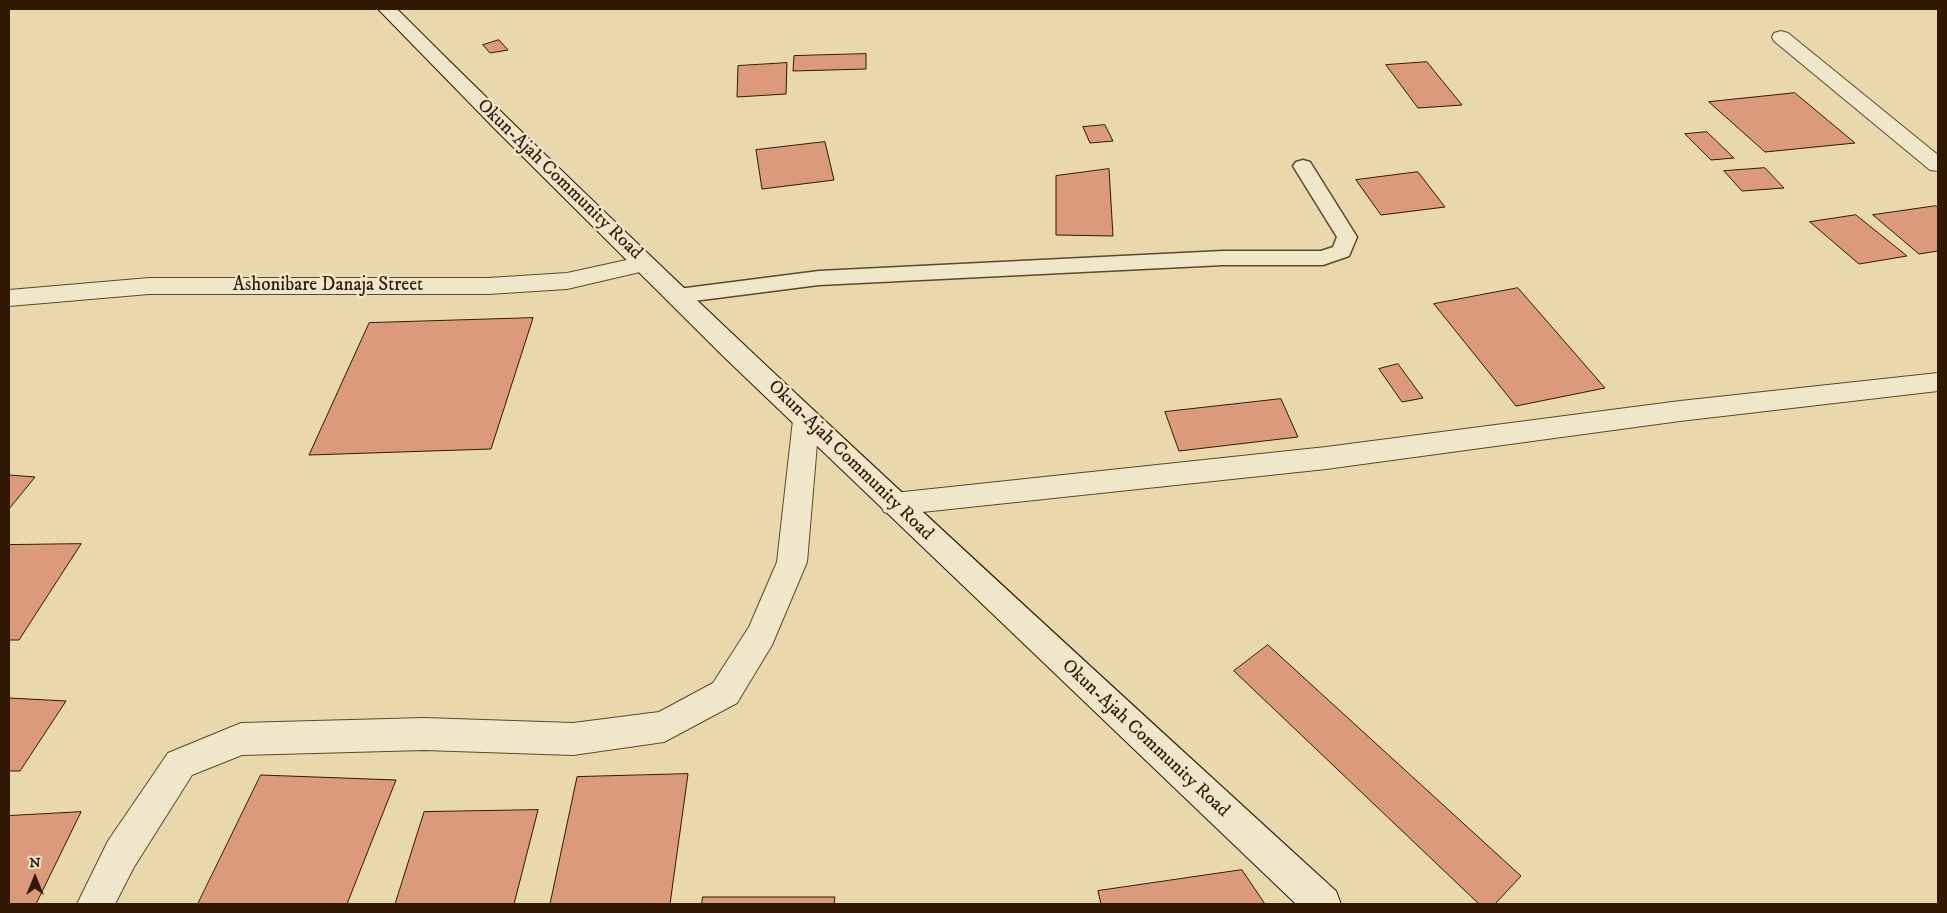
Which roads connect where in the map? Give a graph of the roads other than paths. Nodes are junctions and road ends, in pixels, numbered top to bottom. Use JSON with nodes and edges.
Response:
{"nodes":[{"id":1,"x":387,"y":9,"type":"edge"},
{"id":2,"x":1781,"y":37,"type":"dead end"},
{"id":3,"x":1938,"y":165,"type":"edge"},
{"id":4,"x":1303,"y":166,"type":"dead end"},
{"id":5,"x":645,"y":264,"type":"junction"},
{"id":6,"x":678,"y":296,"type":"junction"},
{"id":7,"x":9,"y":298,"type":"edge"},
{"id":8,"x":1938,"y":382,"type":"edge"},
{"id":9,"x":806,"y":420,"type":"junction"},
{"id":10,"x":894,"y":504,"type":"junction"},
{"id":11,"x":95,"y":904,"type":"edge"},
{"id":12,"x":1322,"y":904,"type":"edge"}],
"edges":[{"from":1,"to":5,"type":"street","name":"Okun-Ajah Community Road"},
{"from":2,"to":3,"type":"street"},
{"from":4,"to":6,"type":"lane"},
{"from":5,"to":6,"type":"street","name":"Okun-Ajah Community Road"},
{"from":5,"to":7,"type":"street","name":"Ashonibare Danaja Street"},
{"from":6,"to":9,"type":"street","name":"Okun-Ajah Community Road"},
{"from":8,"to":10,"type":"street"},
{"from":9,"to":10,"type":"street","name":"Okun-Ajah Community Road"},
{"from":9,"to":11,"type":"street"},
{"from":10,"to":12,"type":"street","name":"Okun-Ajah Community Road"}]}
